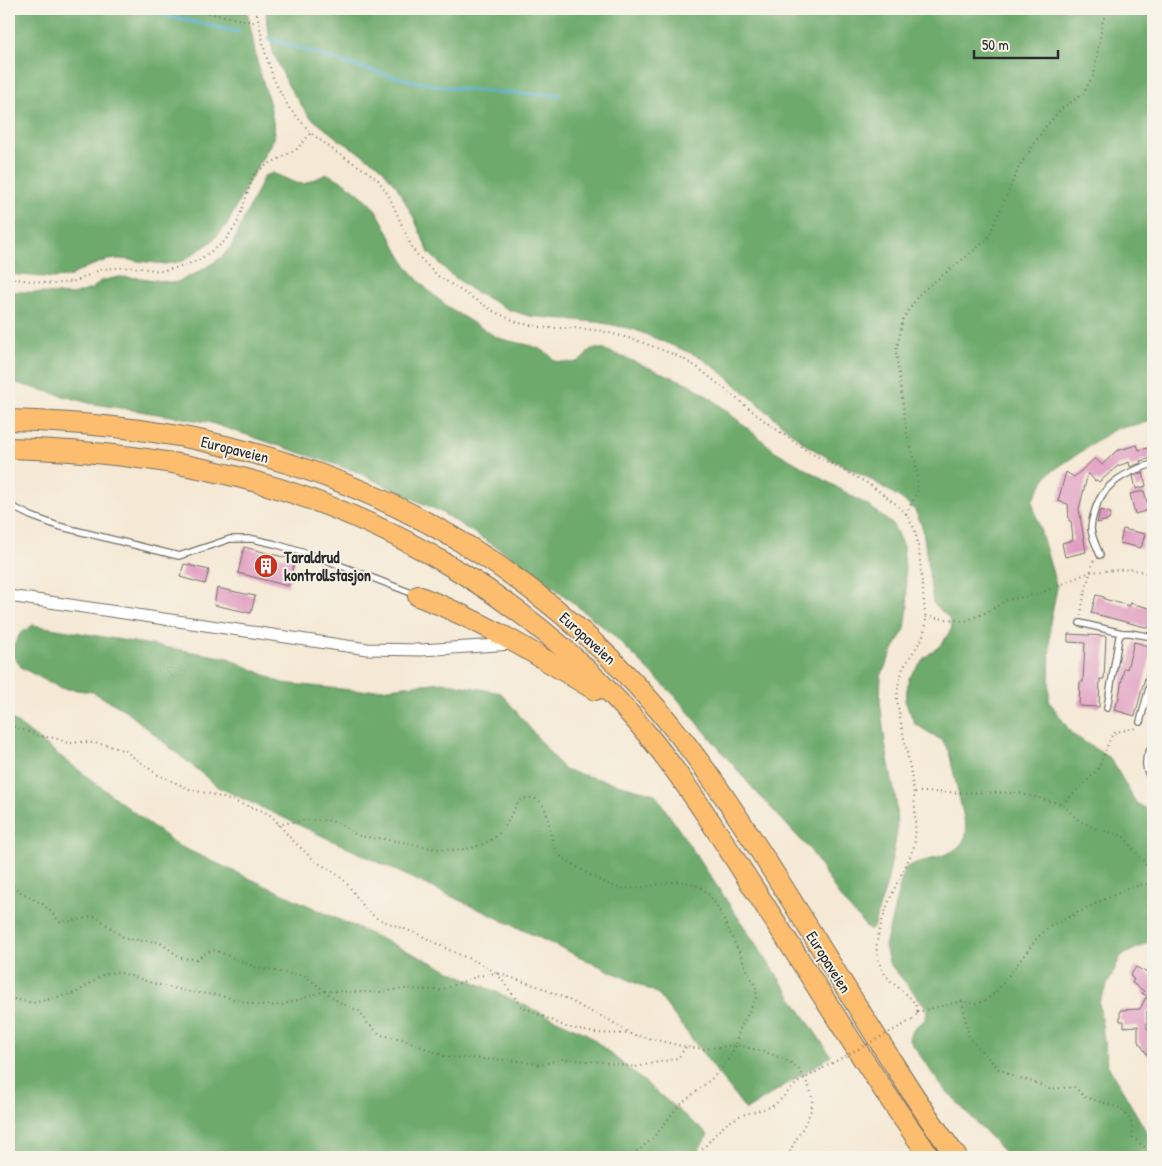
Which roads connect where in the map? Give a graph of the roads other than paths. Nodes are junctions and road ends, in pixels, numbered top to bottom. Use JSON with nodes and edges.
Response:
{"nodes":[{"id":1,"x":9,"y":420,"type":"edge"},
{"id":2,"x":9,"y":448,"type":"edge"},
{"id":3,"x":1153,"y":464,"type":"edge"},
{"id":4,"x":9,"y":506,"type":"edge"},
{"id":5,"x":1100,"y":555,"type":"road end"},
{"id":6,"x":9,"y":596,"type":"edge"},
{"id":7,"x":418,"y":596,"type":"joint"},
{"id":8,"x":1080,"y":623,"type":"road end"},
{"id":9,"x":1122,"y":633,"type":"junction"},
{"id":10,"x":1153,"y":637,"type":"edge"},
{"id":11,"x":519,"y":643,"type":"junction"},
{"id":12,"x":1153,"y":673,"type":"edge"},
{"id":13,"x":621,"y":706,"type":"junction"},
{"id":14,"x":1107,"y":708,"type":"dead end"},
{"id":15,"x":1140,"y":722,"type":"road end"},
{"id":16,"x":1153,"y":747,"type":"edge"},
{"id":17,"x":1153,"y":780,"type":"edge"},
{"id":18,"x":955,"y":1155,"type":"edge"},
{"id":19,"x":930,"y":1157,"type":"edge"}],
"edges":[{"from":1,"to":18,"type":"highway","name":"Europaveien"},
{"from":2,"to":13,"type":"highway","name":"Europaveien"},
{"from":3,"to":5,"type":"lane"},
{"from":4,"to":7,"type":"lane"},
{"from":6,"to":11,"type":"street"},
{"from":7,"to":11,"type":"highway"},
{"from":8,"to":9,"type":"lane"},
{"from":9,"to":10,"type":"lane"},
{"from":9,"to":14,"type":"lane"},
{"from":11,"to":13,"type":"highway"},
{"from":12,"to":15,"type":"lane"},
{"from":13,"to":19,"type":"highway","name":"Europaveien"},
{"from":16,"to":17,"type":"lane"}]}
